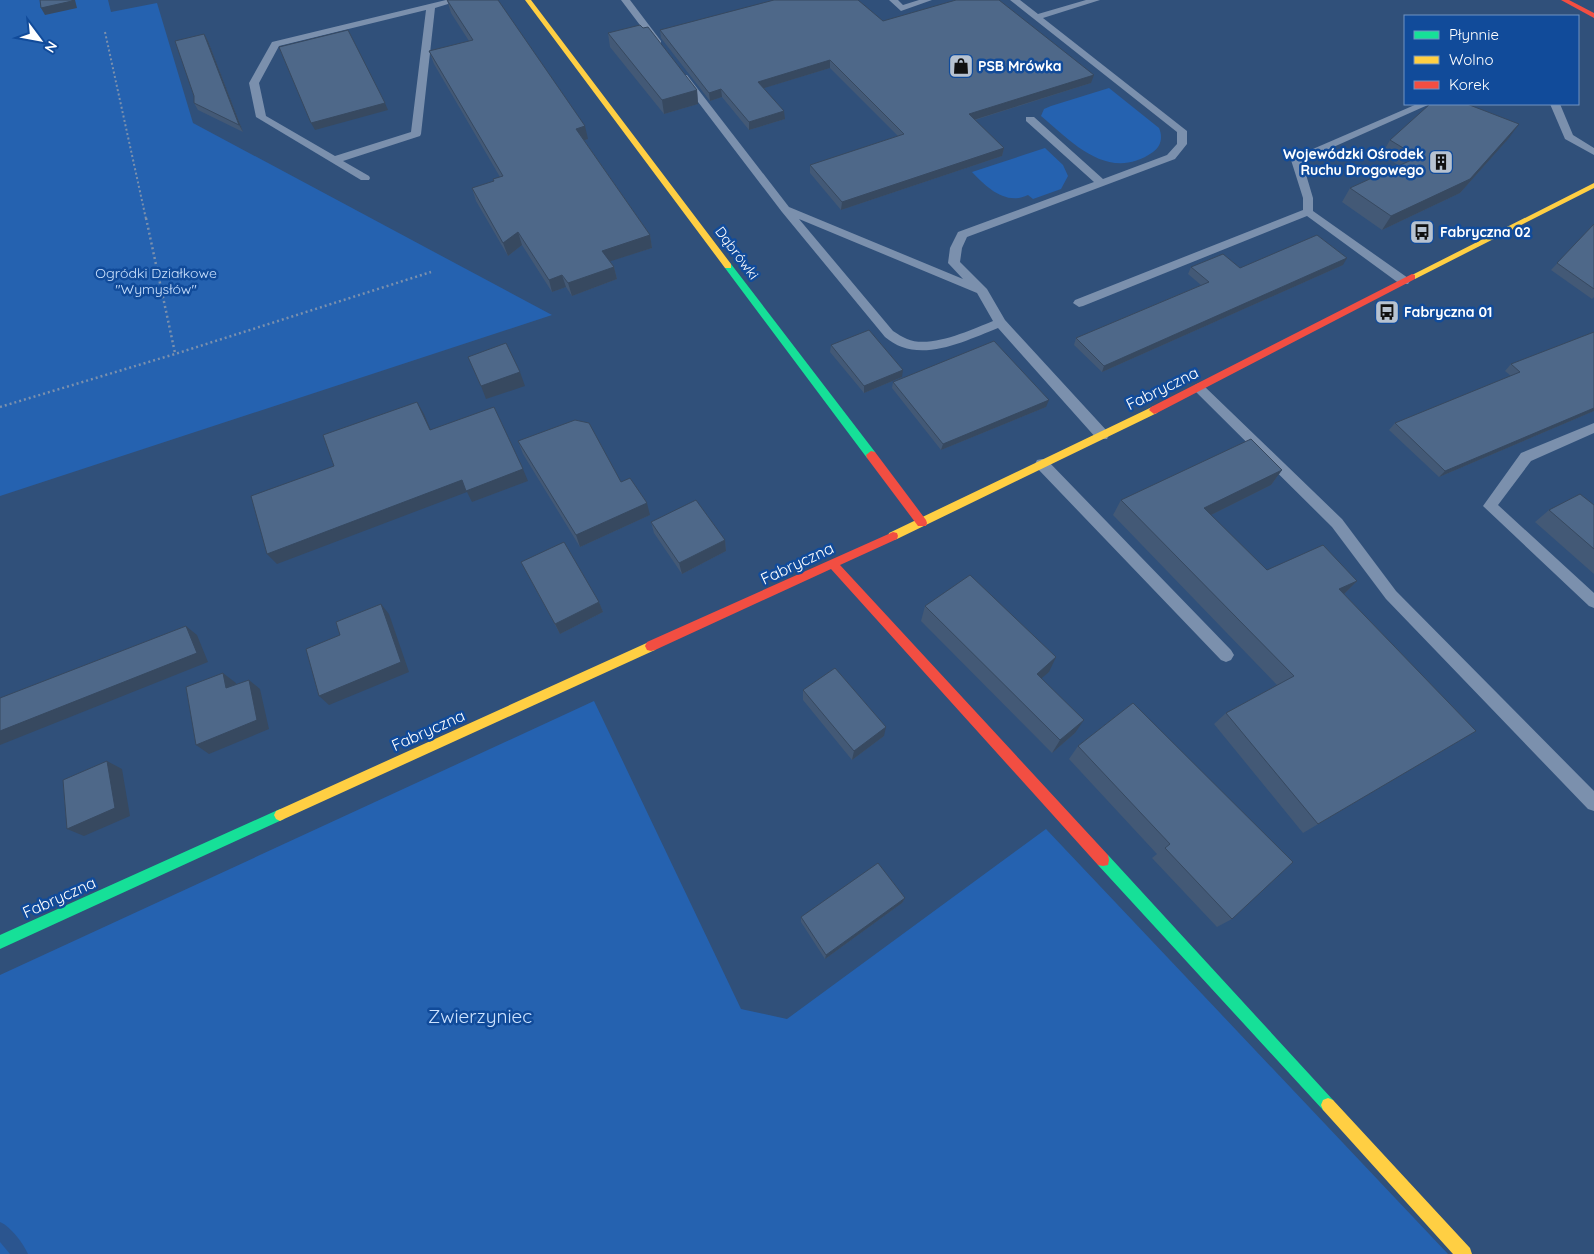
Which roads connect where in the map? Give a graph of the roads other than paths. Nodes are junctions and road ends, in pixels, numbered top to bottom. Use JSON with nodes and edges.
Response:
{"nodes":[{"id":1,"x":457,"y":0,"type":"edge"},
{"id":2,"x":528,"y":0,"type":"edge"},
{"id":3,"x":625,"y":0,"type":"edge"},
{"id":4,"x":893,"y":0,"type":"edge"},
{"id":5,"x":928,"y":0,"type":"edge"},
{"id":6,"x":1014,"y":0,"type":"edge"},
{"id":7,"x":1096,"y":0,"type":"edge"},
{"id":8,"x":1564,"y":0,"type":"edge"},
{"id":9,"x":431,"y":6,"type":"junction"},
{"id":10,"x":1594,"y":16,"type":"edge"},
{"id":11,"x":1037,"y":18,"type":"junction"},
{"id":12,"x":667,"y":54,"type":"edge"},
{"id":13,"x":679,"y":70,"type":"edge"},
{"id":14,"x":1423,"y":105,"type":"edge"},
{"id":15,"x":1555,"y":105,"type":"edge"},
{"id":16,"x":1030,"y":120,"type":"dead end"},
{"id":17,"x":1594,"y":152,"type":"edge"},
{"id":18,"x":334,"y":160,"type":"junction"},
{"id":19,"x":365,"y":178,"type":"dead end"},
{"id":20,"x":1101,"y":183,"type":"junction"},
{"id":21,"x":1594,"y":185,"type":"edge"},
{"id":22,"x":786,"y":210,"type":"junction"},
{"id":23,"x":1308,"y":212,"type":"junction"},
{"id":24,"x":1404,"y":281,"type":"junction"},
{"id":25,"x":983,"y":292,"type":"junction"},
{"id":26,"x":1078,"y":303,"type":"dead end"},
{"id":27,"x":1000,"y":323,"type":"junction"},
{"id":28,"x":1199,"y":388,"type":"junction"},
{"id":29,"x":1594,"y":428,"type":"edge"},
{"id":30,"x":1102,"y":435,"type":"junction"},
{"id":31,"x":1042,"y":464,"type":"junction"},
{"id":32,"x":922,"y":523,"type":"junction"},
{"id":33,"x":834,"y":565,"type":"junction"},
{"id":34,"x":1594,"y":602,"type":"edge"},
{"id":35,"x":1226,"y":656,"type":"dead end"},
{"id":36,"x":1594,"y":803,"type":"edge"},
{"id":37,"x":0,"y":942,"type":"edge"},
{"id":38,"x":1464,"y":1254,"type":"edge"}],
"edges":[{"from":1,"to":9,"type":"lane"},
{"from":2,"to":32,"type":"street","name":"Dąbrówki"},
{"from":3,"to":12,"type":"lane"},
{"from":4,"to":5,"type":"lane"},
{"from":6,"to":11,"type":"lane"},
{"from":7,"to":11,"type":"lane"},
{"from":8,"to":10,"type":"street"},
{"from":9,"to":18,"type":"lane"},
{"from":9,"to":18,"type":"lane"},
{"from":11,"to":20,"type":"lane"},
{"from":13,"to":22,"type":"lane"},
{"from":14,"to":23,"type":"lane"},
{"from":15,"to":17,"type":"lane"},
{"from":16,"to":20,"type":"lane"},
{"from":18,"to":19,"type":"lane"},
{"from":20,"to":25,"type":"lane"},
{"from":21,"to":24,"type":"street","name":"Fabryczna"},
{"from":22,"to":25,"type":"lane"},
{"from":22,"to":27,"type":"lane"},
{"from":23,"to":24,"type":"lane"},
{"from":23,"to":26,"type":"lane"},
{"from":24,"to":28,"type":"street","name":"Fabryczna"},
{"from":25,"to":27,"type":"lane"},
{"from":27,"to":30,"type":"lane"},
{"from":28,"to":30,"type":"street","name":"Fabryczna"},
{"from":28,"to":36,"type":"lane"},
{"from":29,"to":34,"type":"lane"},
{"from":30,"to":31,"type":"street","name":"Fabryczna"},
{"from":31,"to":32,"type":"street","name":"Fabryczna"},
{"from":31,"to":35,"type":"lane"},
{"from":32,"to":33,"type":"street","name":"Fabryczna"},
{"from":33,"to":37,"type":"street","name":"Fabryczna"},
{"from":33,"to":38,"type":"street"}]}
